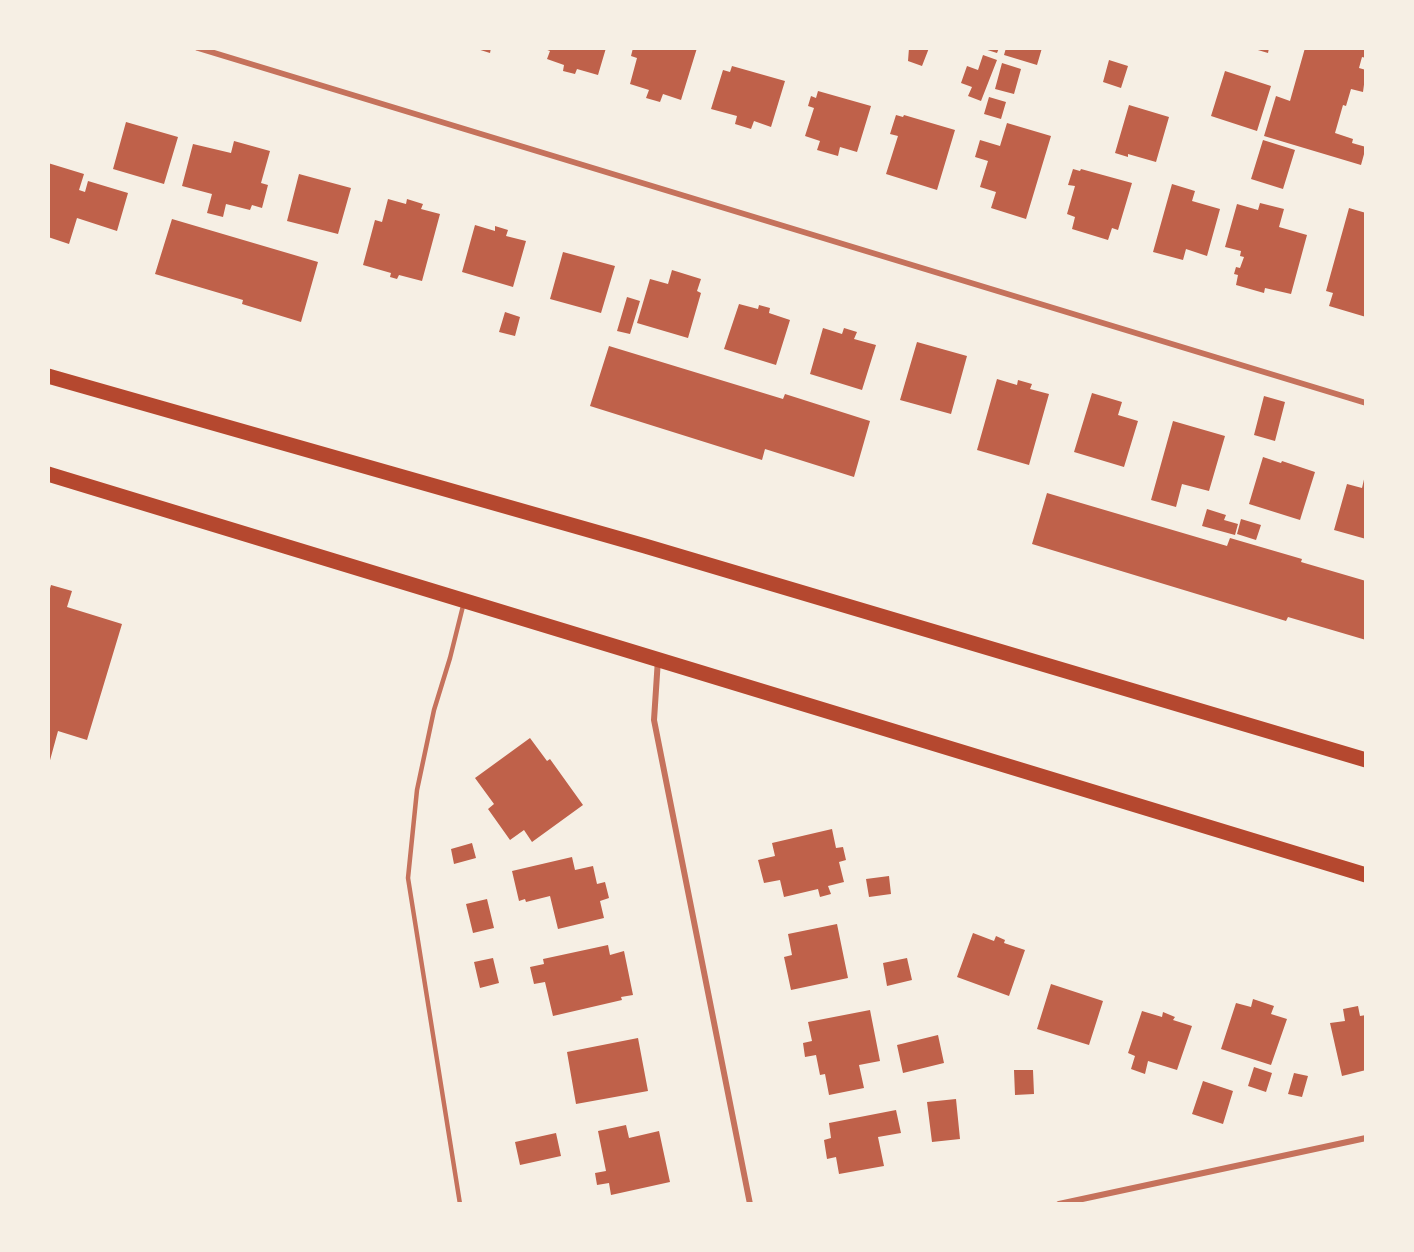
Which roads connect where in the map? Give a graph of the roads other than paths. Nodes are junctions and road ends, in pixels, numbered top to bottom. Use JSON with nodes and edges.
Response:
{"nodes":[{"id":1,"x":198,"y":48,"type":"edge"},
{"id":2,"x":48,"y":376,"type":"edge"},
{"id":3,"x":1366,"y":403,"type":"edge"},
{"id":4,"x":48,"y":474,"type":"edge"},
{"id":5,"x":464,"y":600,"type":"junction"},
{"id":6,"x":658,"y":659,"type":"junction"},
{"id":7,"x":1366,"y":760,"type":"edge"},
{"id":8,"x":1366,"y":875,"type":"edge"},
{"id":9,"x":1366,"y":1138,"type":"edge"},
{"id":10,"x":460,"y":1204,"type":"edge"},
{"id":11,"x":750,"y":1204,"type":"edge"},
{"id":12,"x":1059,"y":1204,"type":"edge"}],
"edges":[{"from":1,"to":3,"type":"street"},
{"from":2,"to":7,"type":"main road"},
{"from":4,"to":5,"type":"main road"},
{"from":5,"to":6,"type":"main road"},
{"from":5,"to":10,"type":"lane"},
{"from":6,"to":8,"type":"main road"},
{"from":6,"to":11,"type":"street"},
{"from":9,"to":12,"type":"street"}]}
